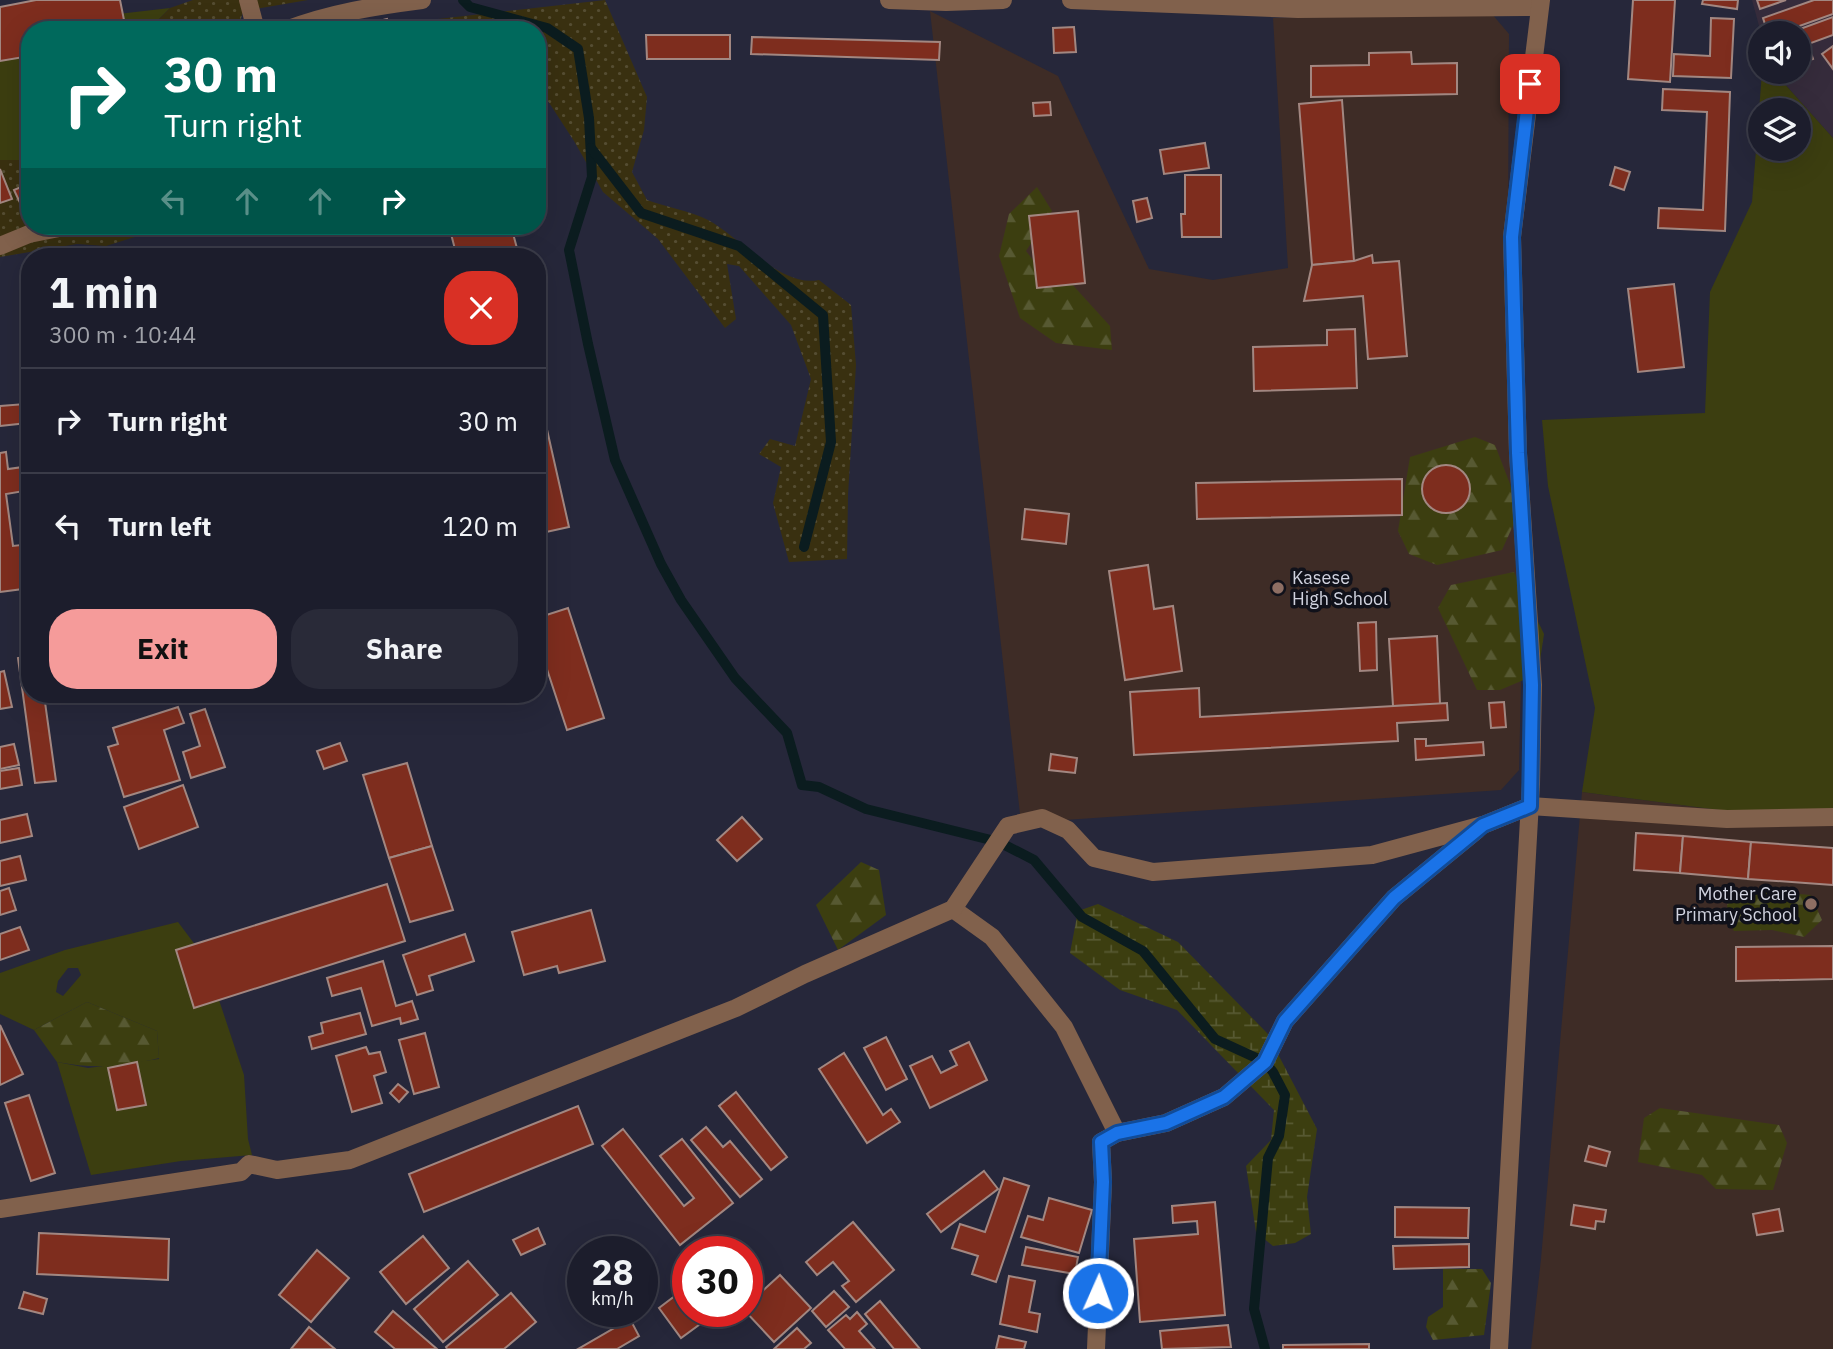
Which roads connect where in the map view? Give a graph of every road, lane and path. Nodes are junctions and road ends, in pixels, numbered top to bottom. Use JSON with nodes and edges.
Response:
{"nodes":[{"id":1,"x":248,"y":0,"type":"edge"},
{"id":2,"x":422,"y":0,"type":"edge"},
{"id":3,"x":889,"y":0,"type":"edge"},
{"id":4,"x":1003,"y":0,"type":"edge"},
{"id":5,"x":1071,"y":0,"type":"edge"},
{"id":6,"x":1540,"y":3,"type":"edge"},
{"id":7,"x":254,"y":21,"type":"edge"},
{"id":8,"x":310,"y":21,"type":"edge"},
{"id":9,"x":27,"y":235,"type":"edge"},
{"id":10,"x":0,"y":246,"type":"edge"},
{"id":11,"x":1530,"y":806,"type":"junction"},
{"id":12,"x":1833,"y":817,"type":"edge"},
{"id":13,"x":1483,"y":825,"type":"junction"},
{"id":14,"x":953,"y":909,"type":"junction"},
{"id":15,"x":1117,"y":1133,"type":"junction"},
{"id":16,"x":0,"y":1209,"type":"edge"},
{"id":17,"x":1096,"y":1349,"type":"edge"},
{"id":18,"x":1499,"y":1349,"type":"edge"}],
"edges":[{"from":1,"to":7,"type":"street"},
{"from":2,"to":8,"type":"street"},
{"from":3,"to":4,"type":"street"},
{"from":5,"to":6,"type":"street"},
{"from":6,"to":11,"type":"street"},
{"from":9,"to":10,"type":"street"},
{"from":11,"to":12,"type":"street"},
{"from":11,"to":13,"type":"street"},
{"from":11,"to":18,"type":"street"},
{"from":13,"to":14,"type":"street"},
{"from":13,"to":15,"type":"street"},
{"from":14,"to":15,"type":"street"},
{"from":14,"to":16,"type":"street"},
{"from":15,"to":17,"type":"street"}]}
